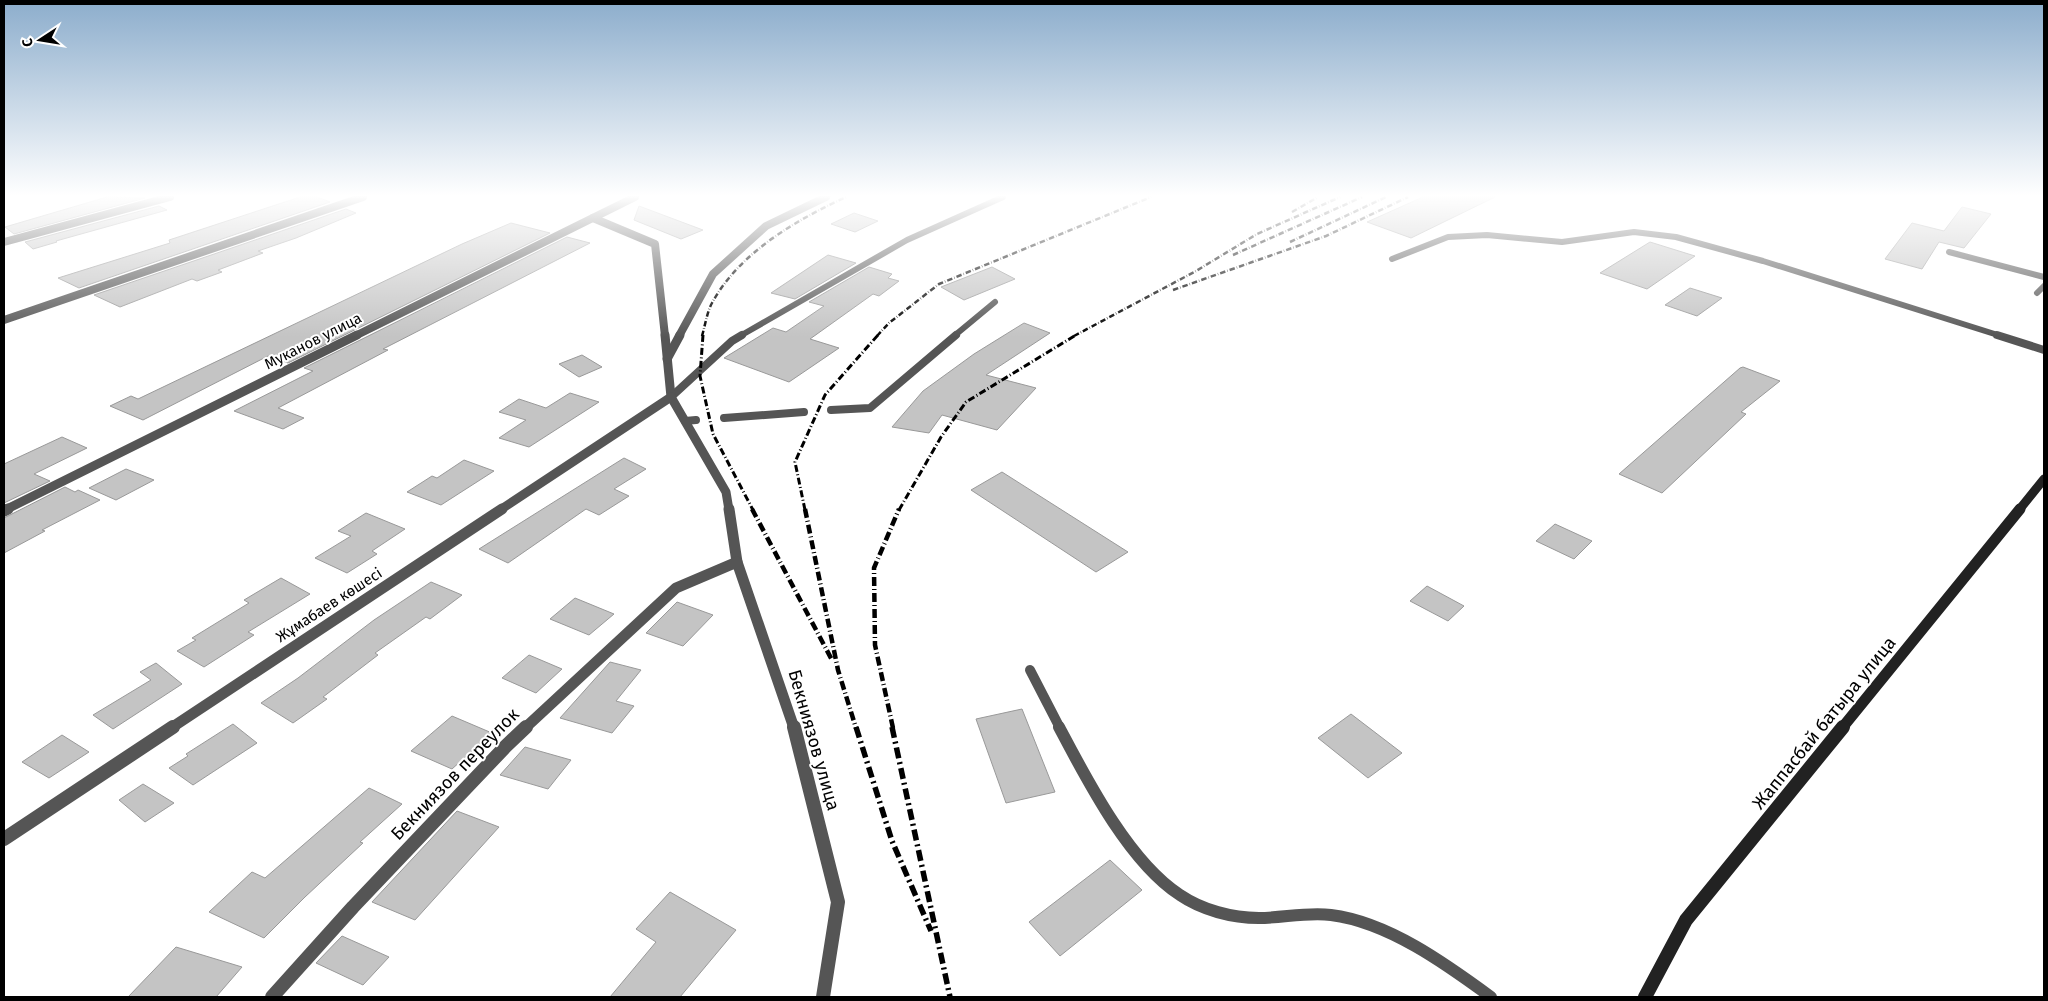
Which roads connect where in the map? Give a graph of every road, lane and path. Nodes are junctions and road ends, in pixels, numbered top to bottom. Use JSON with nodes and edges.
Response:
{"nodes":[{"id":1,"x":227,"y":244,"type":"edge"},
{"id":2,"x":541,"y":244,"type":"edge"},
{"id":3,"x":654,"y":244,"type":"edge"},
{"id":4,"x":746,"y":244,"type":"edge"},
{"id":5,"x":901,"y":244,"type":"edge"},
{"id":6,"x":1431,"y":244,"type":"edge"},
{"id":7,"x":1700,"y":244,"type":"edge"},
{"id":8,"x":1949,"y":252,"type":"dead end"},
{"id":9,"x":1392,"y":259,"type":"dead end"},
{"id":10,"x":2044,"y":277,"type":"edge"},
{"id":11,"x":2044,"y":286,"type":"edge"},
{"id":12,"x":2038,"y":293,"type":"dead end"},
{"id":13,"x":995,"y":302,"type":"dead end"},
{"id":14,"x":4,"y":320,"type":"edge"},
{"id":15,"x":2044,"y":350,"type":"edge"},
{"id":16,"x":667,"y":359,"type":"junction"},
{"id":17,"x":671,"y":397,"type":"junction"},
{"id":18,"x":831,"y":410,"type":"dead end"},
{"id":19,"x":804,"y":412,"type":"dead end"},
{"id":20,"x":724,"y":418,"type":"dead end"},
{"id":21,"x":685,"y":420,"type":"junction"},
{"id":22,"x":696,"y":420,"type":"dead end"},
{"id":23,"x":2044,"y":480,"type":"edge"},
{"id":24,"x":4,"y":511,"type":"edge"},
{"id":25,"x":736,"y":562,"type":"junction"},
{"id":26,"x":1030,"y":670,"type":"dead end"},
{"id":27,"x":4,"y":839,"type":"edge"},
{"id":28,"x":272,"y":997,"type":"edge"},
{"id":29,"x":823,"y":997,"type":"edge"},
{"id":30,"x":1491,"y":997,"type":"edge"},
{"id":31,"x":1646,"y":997,"type":"edge"}],
"edges":[{"from":1,"to":14,"type":"street"},
{"from":2,"to":24,"type":"street","name":"Муканов улица"},
{"from":3,"to":16,"type":"street"},
{"from":4,"to":16,"type":"street"},
{"from":5,"to":17,"type":"lane"},
{"from":6,"to":9,"type":"lane"},
{"from":7,"to":15,"type":"lane"},
{"from":8,"to":10,"type":"lane"},
{"from":11,"to":12,"type":"lane"},
{"from":13,"to":18,"type":"lane"},
{"from":16,"to":17,"type":"street"},
{"from":17,"to":21,"type":"street","name":"Бекниязов улица"},
{"from":17,"to":27,"type":"street","name":"Жұмабаев көшесі"},
{"from":19,"to":20,"type":"lane"},
{"from":21,"to":22,"type":"lane"},
{"from":21,"to":25,"type":"street","name":"Бекниязов улица"},
{"from":23,"to":31,"type":"main road","name":"Жаппасбай батыра улица"},
{"from":25,"to":28,"type":"street","name":"Бекниязов переулок"},
{"from":25,"to":29,"type":"street","name":"Бекниязов улица"},
{"from":26,"to":30,"type":"lane"}]}
